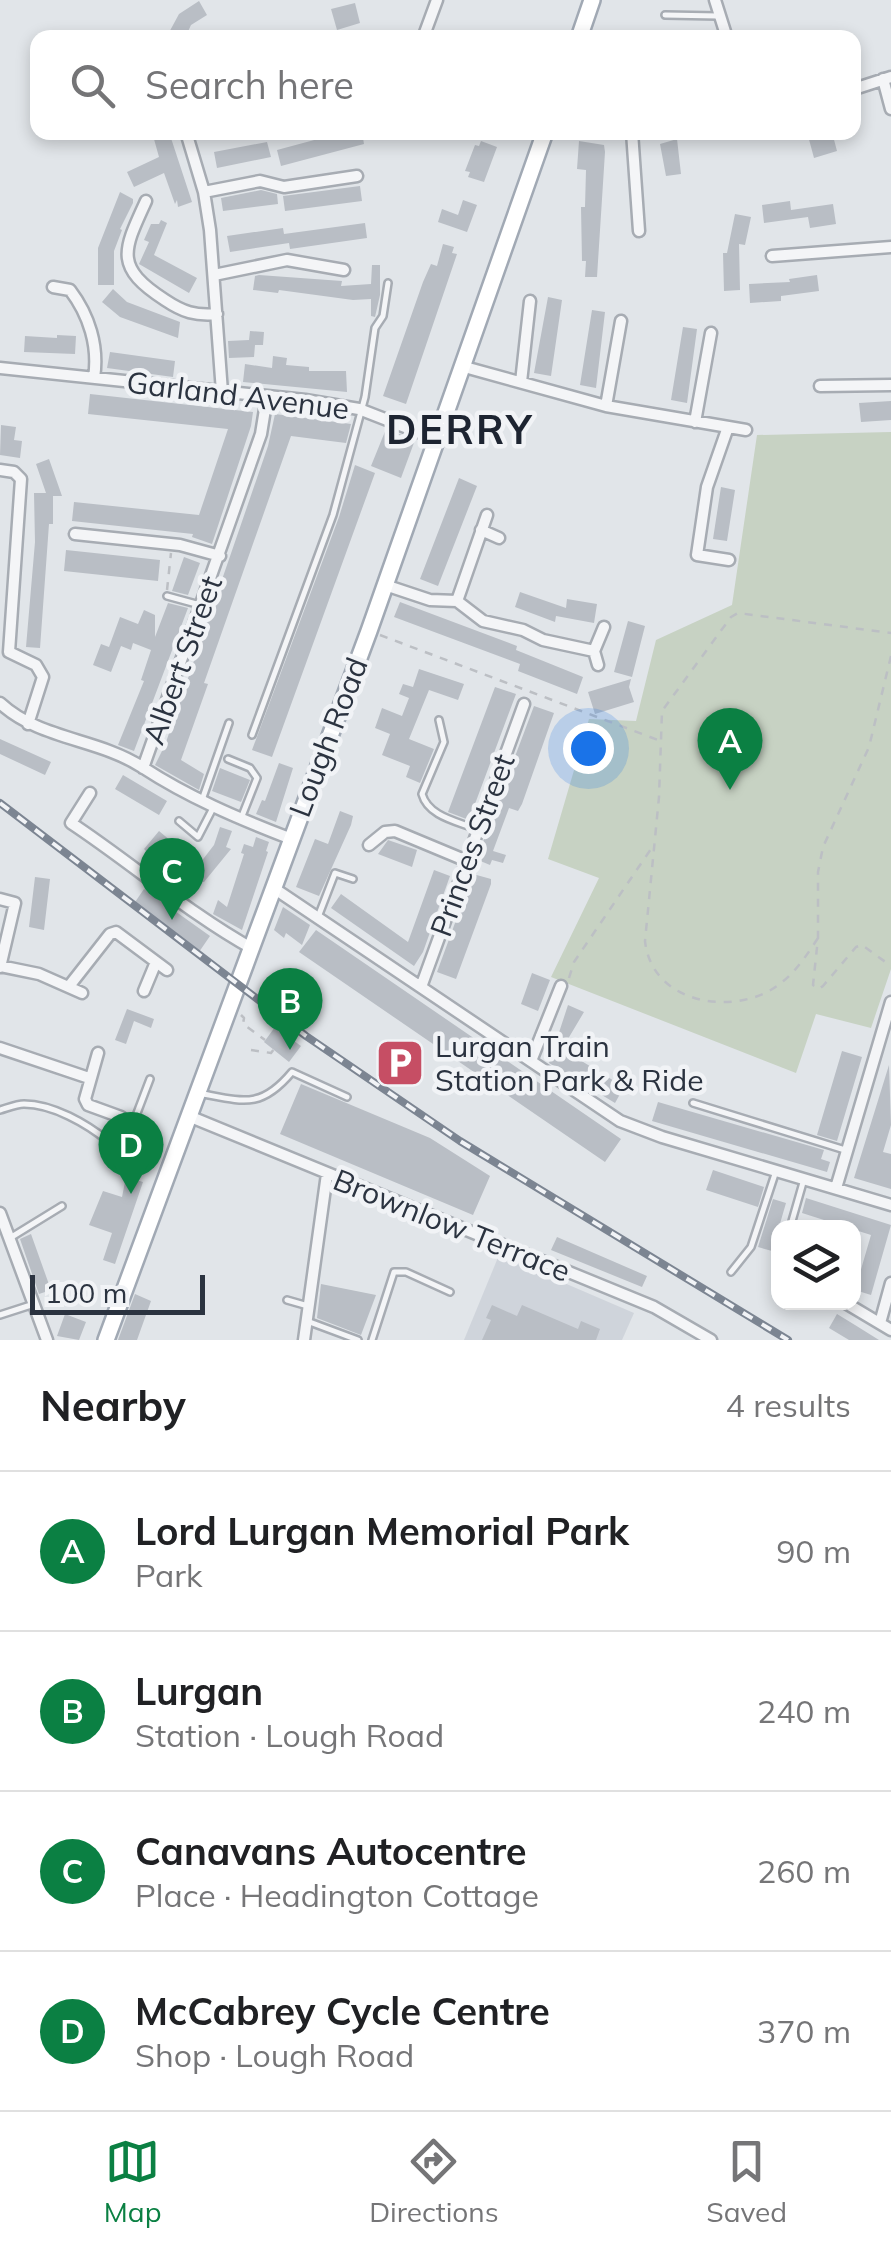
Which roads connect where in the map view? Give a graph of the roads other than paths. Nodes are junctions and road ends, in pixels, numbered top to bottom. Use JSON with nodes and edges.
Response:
{"nodes":[{"id":1,"x":437,"y":0,"type":"edge"},
{"id":2,"x":592,"y":0,"type":"edge"},
{"id":3,"x":715,"y":0,"type":"edge"},
{"id":4,"x":664,"y":15,"type":"dead end"},
{"id":5,"x":718,"y":16,"type":"junction"},
{"id":6,"x":427,"y":30,"type":"edge"},
{"id":7,"x":582,"y":30,"type":"edge"},
{"id":8,"x":724,"y":30,"type":"edge"},
{"id":9,"x":887,"y":78,"type":"edge"},
{"id":10,"x":861,"y":87,"type":"edge"},
{"id":11,"x":891,"y":109,"type":"edge"},
{"id":12,"x":188,"y":140,"type":"edge"},
{"id":13,"x":542,"y":140,"type":"edge"},
{"id":14,"x":633,"y":140,"type":"edge"},
{"id":15,"x":357,"y":176,"type":"dead end"},
{"id":16,"x":204,"y":192,"type":"junction"},
{"id":17,"x":146,"y":201,"type":"dead end"},
{"id":18,"x":639,"y":232,"type":"dead end"},
{"id":19,"x":891,"y":247,"type":"edge"},
{"id":20,"x":772,"y":256,"type":"dead end"},
{"id":21,"x":344,"y":270,"type":"dead end"},
{"id":22,"x":214,"y":274,"type":"junction"},
{"id":23,"x":388,"y":282,"type":"dead end"},
{"id":24,"x":53,"y":287,"type":"dead end"},
{"id":25,"x":530,"y":301,"type":"dead end"},
{"id":26,"x":217,"y":314,"type":"junction"},
{"id":27,"x":622,"y":321,"type":"dead end"},
{"id":28,"x":711,"y":333,"type":"dead end"},
{"id":29,"x":462,"y":366,"type":"junction"},
{"id":30,"x":0,"y":368,"type":"edge"},
{"id":31,"x":94,"y":378,"type":"junction"},
{"id":32,"x":521,"y":382,"type":"junction"},
{"id":33,"x":891,"y":384,"type":"edge"},
{"id":34,"x":820,"y":386,"type":"dead end"},
{"id":35,"x":222,"y":392,"type":"junction"},
{"id":36,"x":266,"y":397,"type":"junction"},
{"id":37,"x":606,"y":406,"type":"junction"},
{"id":38,"x":359,"y":410,"type":"junction"},
{"id":39,"x":695,"y":422,"type":"junction"},
{"id":40,"x":728,"y":426,"type":"junction"},
{"id":41,"x":746,"y":430,"type":"dead end"},
{"id":42,"x":436,"y":439,"type":"junction"},
{"id":43,"x":0,"y":470,"type":"edge"},
{"id":44,"x":486,"y":515,"type":"dead end"},
{"id":45,"x":481,"y":530,"type":"junction"},
{"id":46,"x":74,"y":534,"type":"dead end"},
{"id":47,"x":500,"y":538,"type":"dead end"},
{"id":48,"x":220,"y":556,"type":"junction"},
{"id":49,"x":729,"y":560,"type":"dead end"},
{"id":50,"x":385,"y":585,"type":"junction"},
{"id":51,"x":167,"y":596,"type":"road end"},
{"id":52,"x":457,"y":602,"type":"junction"},
{"id":53,"x":202,"y":606,"type":"junction"},
{"id":54,"x":604,"y":627,"type":"dead end"},
{"id":55,"x":594,"y":651,"type":"junction"},
{"id":56,"x":598,"y":666,"type":"dead end"},
{"id":57,"x":0,"y":703,"type":"edge"},
{"id":58,"x":524,"y":704,"type":"dead end"},
{"id":59,"x":439,"y":720,"type":"dead end"},
{"id":60,"x":229,"y":723,"type":"dead end"},
{"id":61,"x":28,"y":724,"type":"junction"},
{"id":62,"x":252,"y":735,"type":"dead end"},
{"id":63,"x":228,"y":759,"type":"dead end"},
{"id":64,"x":144,"y":768,"type":"junction"},
{"id":65,"x":90,"y":794,"type":"dead end"},
{"id":66,"x":200,"y":802,"type":"junction"},
{"id":67,"x":213,"y":808,"type":"junction"},
{"id":68,"x":241,"y":819,"type":"junction"},
{"id":69,"x":180,"y":822,"type":"dead end"},
{"id":70,"x":478,"y":830,"type":"junction"},
{"id":71,"x":289,"y":838,"type":"junction"},
{"id":72,"x":369,"y":845,"type":"dead end"},
{"id":73,"x":467,"y":861,"type":"junction"},
{"id":74,"x":353,"y":879,"type":"dead end"},
{"id":75,"x":272,"y":887,"type":"junction"},
{"id":76,"x":0,"y":899,"type":"edge"},
{"id":77,"x":318,"y":917,"type":"junction"},
{"id":78,"x":253,"y":949,"type":"junction"},
{"id":79,"x":156,"y":962,"type":"junction"},
{"id":80,"x":0,"y":966,"type":"edge"},
{"id":81,"x":167,"y":970,"type":"dead end"},
{"id":82,"x":70,"y":985,"type":"junction"},
{"id":83,"x":421,"y":986,"type":"junction"},
{"id":84,"x":561,"y":986,"type":"road end"},
{"id":85,"x":144,"y":991,"type":"dead end"},
{"id":86,"x":82,"y":992,"type":"dead end"},
{"id":87,"x":891,"y":1002,"type":"edge"},
{"id":88,"x":888,"y":1025,"type":"edge"},
{"id":89,"x":0,"y":1048,"type":"edge"},
{"id":90,"x":98,"y":1053,"type":"dead end"},
{"id":91,"x":531,"y":1061,"type":"junction"},
{"id":92,"x":89,"y":1078,"type":"junction"},
{"id":93,"x":150,"y":1079,"type":"dead end"},
{"id":94,"x":200,"y":1094,"type":"junction"},
{"id":95,"x":347,"y":1096,"type":"dead end"},
{"id":96,"x":693,"y":1104,"type":"dead end"},
{"id":97,"x":0,"y":1110,"type":"edge"},
{"id":98,"x":191,"y":1116,"type":"junction"},
{"id":99,"x":122,"y":1117,"type":"joint"},
{"id":100,"x":108,"y":1140,"type":"dead end"},
{"id":101,"x":848,"y":1151,"type":"junction"},
{"id":102,"x":776,"y":1171,"type":"junction"},
{"id":103,"x":328,"y":1174,"type":"junction"},
{"id":104,"x":804,"y":1179,"type":"junction"},
{"id":105,"x":836,"y":1188,"type":"junction"},
{"id":106,"x":891,"y":1205,"type":"edge"},
{"id":107,"x":62,"y":1206,"type":"dead end"},
{"id":108,"x":0,"y":1213,"type":"edge"},
{"id":109,"x":792,"y":1220,"type":"edge"},
{"id":110,"x":9,"y":1238,"type":"junction"},
{"id":111,"x":731,"y":1272,"type":"dead end"},
{"id":112,"x":891,"y":1283,"type":"edge"},
{"id":113,"x":450,"y":1292,"type":"dead end"},
{"id":114,"x":287,"y":1300,"type":"dead end"},
{"id":115,"x":34,"y":1304,"type":"junction"},
{"id":116,"x":309,"y":1306,"type":"junction"},
{"id":117,"x":857,"y":1310,"type":"edge"},
{"id":118,"x":0,"y":1315,"type":"edge"},
{"id":119,"x":307,"y":1321,"type":"junction"},
{"id":120,"x":886,"y":1327,"type":"edge"},
{"id":121,"x":48,"y":1340,"type":"edge"},
{"id":122,"x":106,"y":1340,"type":"edge"},
{"id":123,"x":304,"y":1340,"type":"edge"},
{"id":124,"x":358,"y":1340,"type":"edge"},
{"id":125,"x":372,"y":1340,"type":"edge"},
{"id":126,"x":711,"y":1340,"type":"edge"}],
"edges":[{"from":1,"to":6,"type":"street"},
{"from":2,"to":7,"type":"main road"},
{"from":3,"to":5,"type":"street"},
{"from":4,"to":5,"type":"lane"},
{"from":5,"to":8,"type":"street"},
{"from":9,"to":10,"type":"street"},
{"from":9,"to":11,"type":"street"},
{"from":12,"to":16,"type":"street"},
{"from":13,"to":29,"type":"main road","name":"Lough Road"},
{"from":14,"to":18,"type":"street"},
{"from":15,"to":16,"type":"street"},
{"from":16,"to":22,"type":"street"},
{"from":17,"to":26,"type":"street"},
{"from":19,"to":20,"type":"street"},
{"from":21,"to":22,"type":"street"},
{"from":22,"to":26,"type":"street"},
{"from":23,"to":38,"type":"lane"},
{"from":24,"to":31,"type":"street"},
{"from":25,"to":32,"type":"street"},
{"from":26,"to":35,"type":"street"},
{"from":27,"to":37,"type":"street"},
{"from":28,"to":39,"type":"street"},
{"from":29,"to":32,"type":"street"},
{"from":29,"to":42,"type":"main road","name":"Lough Road"},
{"from":30,"to":31,"type":"street","name":"Garland Avenue"},
{"from":31,"to":35,"type":"street","name":"Garland Avenue"},
{"from":32,"to":37,"type":"street"},
{"from":33,"to":34,"type":"street"},
{"from":35,"to":36,"type":"street","name":"Garland Avenue"},
{"from":36,"to":38,"type":"street","name":"Garland Avenue"},
{"from":36,"to":48,"type":"street","name":"Albert Street"},
{"from":37,"to":39,"type":"street"},
{"from":38,"to":42,"type":"street","name":"Garland Avenue"},
{"from":38,"to":62,"type":"lane"},
{"from":39,"to":40,"type":"street"},
{"from":40,"to":41,"type":"street"},
{"from":40,"to":49,"type":"street"},
{"from":42,"to":50,"type":"main road","name":"Lough Road"},
{"from":43,"to":61,"type":"street"},
{"from":44,"to":45,"type":"street"},
{"from":45,"to":47,"type":"street"},
{"from":45,"to":52,"type":"street"},
{"from":46,"to":48,"type":"street"},
{"from":48,"to":53,"type":"street","name":"Albert Street"},
{"from":50,"to":52,"type":"street"},
{"from":50,"to":71,"type":"main road","name":"Lough Road"},
{"from":51,"to":53,"type":"lane"},
{"from":52,"to":55,"type":"street"},
{"from":53,"to":64,"type":"street","name":"Albert Street"},
{"from":54,"to":55,"type":"street"},
{"from":55,"to":56,"type":"street"},
{"from":57,"to":61,"type":"street"},
{"from":58,"to":70,"type":"street","name":"Princes Street"},
{"from":59,"to":70,"type":"lane"},
{"from":60,"to":66,"type":"lane"},
{"from":61,"to":64,"type":"street"},
{"from":63,"to":68,"type":"lane"},
{"from":64,"to":66,"type":"street","name":"Albert Street"},
{"from":65,"to":78,"type":"street"},
{"from":66,"to":67,"type":"street","name":"Albert Street"},
{"from":67,"to":68,"type":"street","name":"Albert Street"},
{"from":67,"to":69,"type":"lane"},
{"from":68,"to":71,"type":"street","name":"Albert Street"},
{"from":70,"to":73,"type":"street","name":"Princes Street"},
{"from":71,"to":75,"type":"main road","name":"Lough Road"},
{"from":72,"to":73,"type":"street"},
{"from":73,"to":83,"type":"street","name":"Princes Street"},
{"from":74,"to":77,"type":"lane"},
{"from":75,"to":77,"type":"street"},
{"from":75,"to":78,"type":"main road","name":"Lough Road"},
{"from":76,"to":80,"type":"street"},
{"from":77,"to":83,"type":"street"},
{"from":78,"to":94,"type":"main road","name":"Lough Road"},
{"from":79,"to":81,"type":"street"},
{"from":79,"to":82,"type":"street"},
{"from":79,"to":85,"type":"street"},
{"from":80,"to":82,"type":"street"},
{"from":82,"to":86,"type":"street"},
{"from":83,"to":91,"type":"street"},
{"from":84,"to":91,"type":"street"},
{"from":87,"to":88,"type":"street"},
{"from":88,"to":101,"type":"street"},
{"from":89,"to":92,"type":"street"},
{"from":90,"to":92,"type":"street"},
{"from":91,"to":102,"type":"street"},
{"from":92,"to":99,"type":"street"},
{"from":93,"to":99,"type":"lane"},
{"from":94,"to":95,"type":"lane"},
{"from":94,"to":98,"type":"main road","name":"Lough Road"},
{"from":96,"to":101,"type":"lane"},
{"from":97,"to":100,"type":"lane"},
{"from":98,"to":103,"type":"street","name":"Brownlow Terrace"},
{"from":98,"to":122,"type":"main road","name":"Lough Road"},
{"from":101,"to":105,"type":"street"},
{"from":102,"to":104,"type":"street"},
{"from":102,"to":111,"type":"lane"},
{"from":103,"to":116,"type":"street"},
{"from":103,"to":126,"type":"street","name":"Brownlow Terrace"},
{"from":104,"to":105,"type":"street"},
{"from":104,"to":109,"type":"lane"},
{"from":105,"to":106,"type":"street"},
{"from":107,"to":110,"type":"lane"},
{"from":108,"to":110,"type":"street"},
{"from":110,"to":115,"type":"street"},
{"from":112,"to":120,"type":"street"},
{"from":113,"to":125,"type":"lane"},
{"from":114,"to":116,"type":"lane"},
{"from":115,"to":118,"type":"lane"},
{"from":115,"to":121,"type":"street"},
{"from":116,"to":119,"type":"street"},
{"from":117,"to":120,"type":"street"},
{"from":119,"to":123,"type":"street"},
{"from":119,"to":124,"type":"lane"}]}
